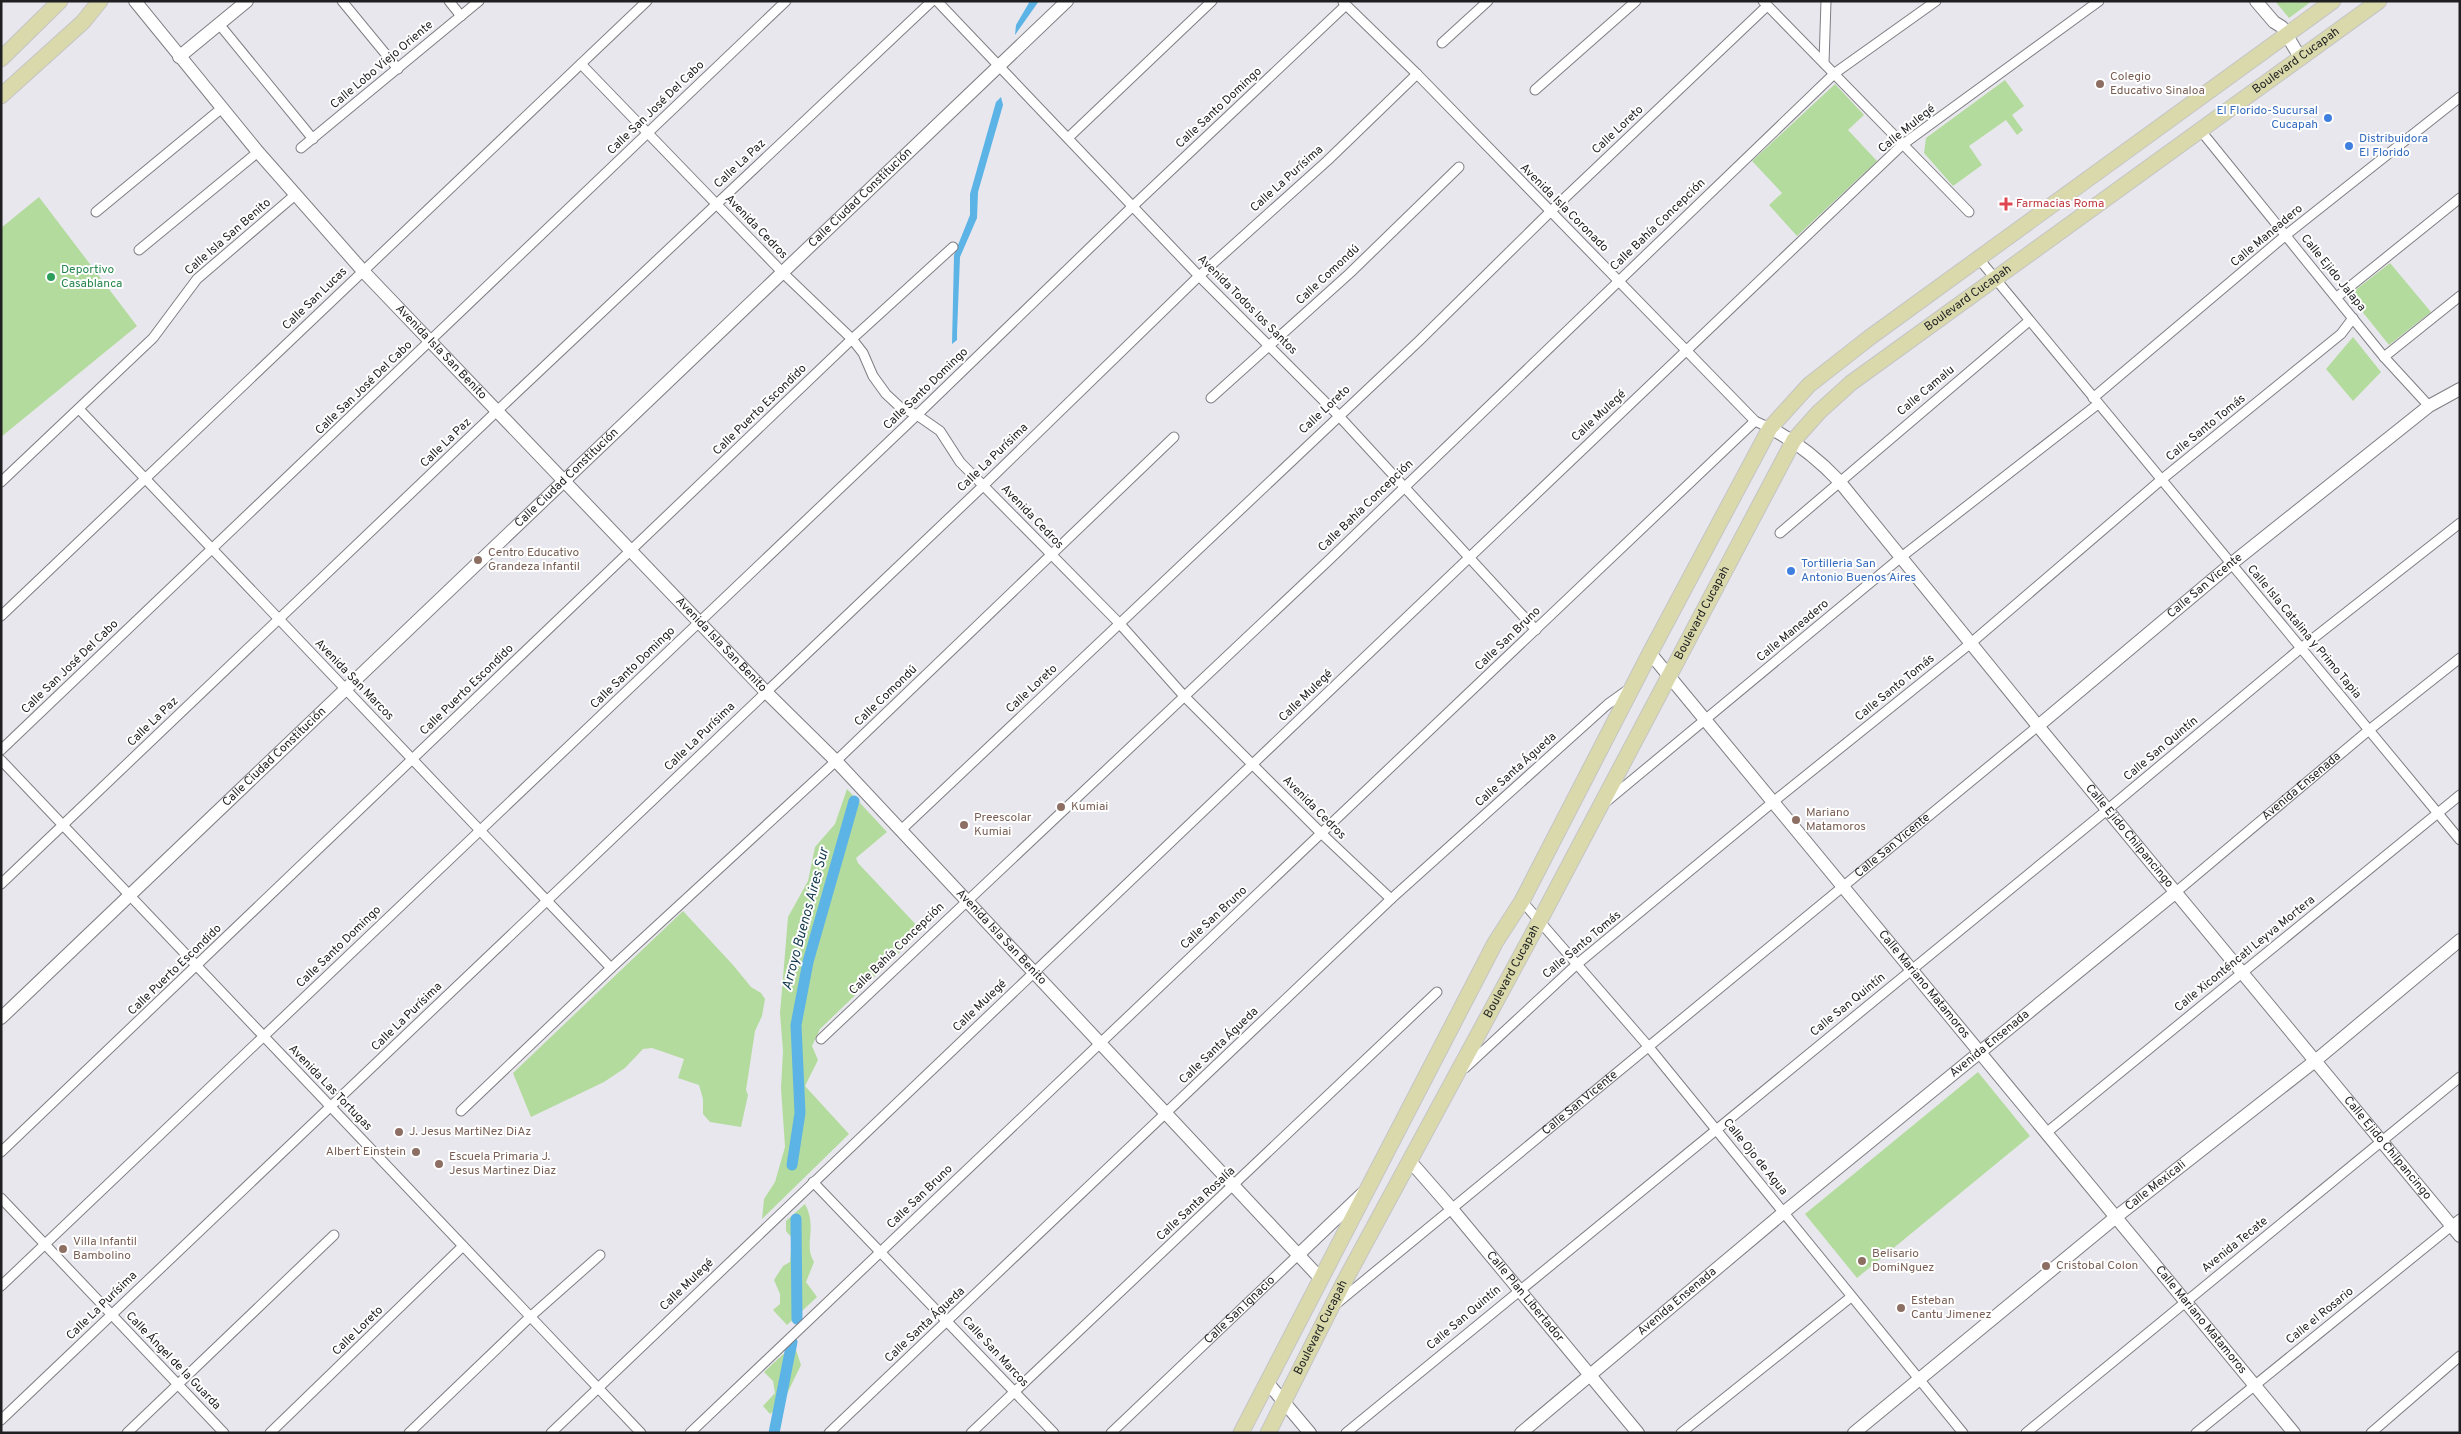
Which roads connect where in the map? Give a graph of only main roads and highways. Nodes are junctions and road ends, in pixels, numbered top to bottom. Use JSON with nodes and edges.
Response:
{"nodes":[{"id":1,"x":60,"y":1,"type":"edge"},
{"id":2,"x":100,"y":1,"type":"edge"},
{"id":3,"x":2333,"y":1,"type":"edge"},
{"id":4,"x":2379,"y":1,"type":"edge"},
{"id":5,"x":1,"y":59,"type":"edge"},
{"id":6,"x":1,"y":96,"type":"edge"},
{"id":7,"x":1495,"y":943,"type":"junction"},
{"id":8,"x":1517,"y":960,"type":"junction"},
{"id":9,"x":1241,"y":1433,"type":"edge"},
{"id":10,"x":1268,"y":1433,"type":"edge"}],
"edges":[{"from":1,"to":5,"type":"main road"},
{"from":2,"to":6,"type":"main road"},
{"from":3,"to":7,"type":"main road","name":"Boulevard Cucapah"},
{"from":4,"to":8,"type":"main road","name":"Boulevard Cucapah"},
{"from":7,"to":8,"type":"main road"},
{"from":7,"to":9,"type":"main road","name":"Boulevard Cucapah"},
{"from":8,"to":10,"type":"main road","name":"Boulevard Cucapah"}]}
